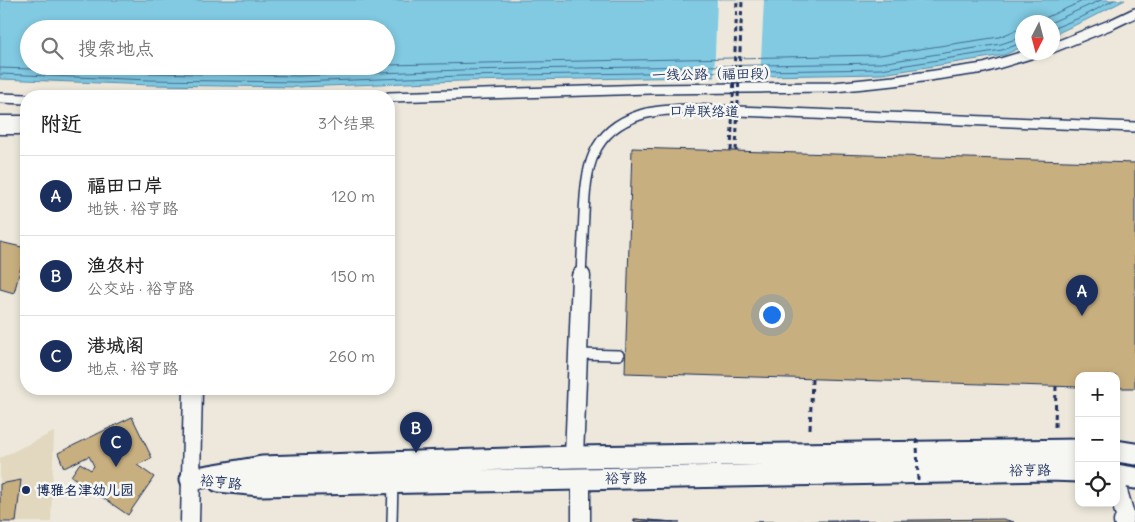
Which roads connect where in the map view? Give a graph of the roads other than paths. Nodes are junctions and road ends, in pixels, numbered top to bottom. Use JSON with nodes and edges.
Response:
{"nodes":[{"id":1,"x":1135,"y":13,"type":"edge"},
{"id":2,"x":1060,"y":45,"type":"edge"},
{"id":3,"x":1015,"y":59,"type":"edge"},
{"id":4,"x":395,"y":96,"type":"edge"},
{"id":5,"x":0,"y":98,"type":"edge"},
{"id":6,"x":20,"y":99,"type":"edge"},
{"id":7,"x":0,"y":125,"type":"edge"},
{"id":8,"x":20,"y":125,"type":"edge"},
{"id":9,"x":1135,"y":127,"type":"edge"},
{"id":10,"x":581,"y":276,"type":"joint"},
{"id":11,"x":578,"y":354,"type":"junction"},
{"id":12,"x":619,"y":355,"type":"dead end"},
{"id":13,"x":193,"y":395,"type":"edge"},
{"id":14,"x":1075,"y":450,"type":"edge"},
{"id":15,"x":1120,"y":452,"type":"edge"},
{"id":16,"x":1135,"y":454,"type":"edge"},
{"id":17,"x":574,"y":457,"type":"junction"},
{"id":18,"x":1075,"y":471,"type":"edge"},
{"id":19,"x":1123,"y":476,"type":"edge"},
{"id":20,"x":191,"y":478,"type":"junction"},
{"id":21,"x":581,"y":479,"type":"junction"},
{"id":22,"x":393,"y":483,"type":"junction"},
{"id":23,"x":190,"y":522,"type":"edge"},
{"id":24,"x":392,"y":522,"type":"edge"},
{"id":25,"x":581,"y":522,"type":"edge"},
{"id":26,"x":1123,"y":522,"type":"edge"}],
"edges":[{"from":1,"to":2,"type":"lane"},
{"from":3,"to":4,"type":"lane","name":"一线公路（福田段）"},
{"from":5,"to":6,"type":"lane"},
{"from":7,"to":8,"type":"street"},
{"from":9,"to":10,"type":"lane","name":"口岸联络道"},
{"from":10,"to":11,"type":"street","name":"口岸联络道"},
{"from":11,"to":12,"type":"lane"},
{"from":11,"to":17,"type":"street","name":"口岸联络道"},
{"from":13,"to":20,"type":"street"},
{"from":14,"to":17,"type":"street","name":"裕亨路"},
{"from":15,"to":16,"type":"street"},
{"from":17,"to":20,"type":"street","name":"裕亨路"},
{"from":18,"to":21,"type":"street","name":"裕亨路"},
{"from":19,"to":26,"type":"street"},
{"from":20,"to":22,"type":"street","name":"裕亨路"},
{"from":20,"to":23,"type":"street"},
{"from":21,"to":22,"type":"street","name":"裕亨路"},
{"from":21,"to":25,"type":"street"},
{"from":22,"to":24,"type":"lane"}]}
